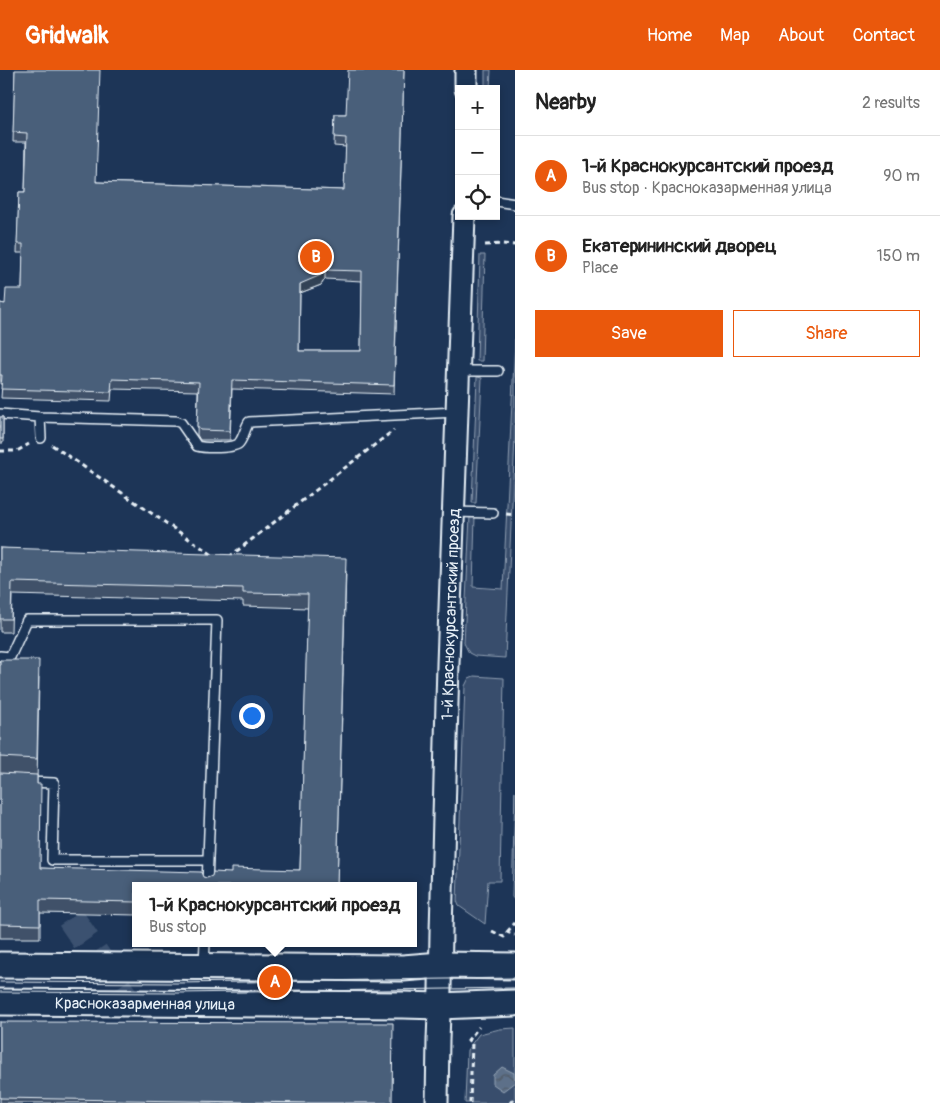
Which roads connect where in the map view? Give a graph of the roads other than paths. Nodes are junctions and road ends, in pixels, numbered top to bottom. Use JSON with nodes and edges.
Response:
{"nodes":[{"id":1,"x":466,"y":70,"type":"edge"},
{"id":2,"x":466,"y":85,"type":"edge"},
{"id":3,"x":500,"y":202,"type":"edge"},
{"id":4,"x":515,"y":204,"type":"edge"},
{"id":5,"x":464,"y":220,"type":"edge"},
{"id":6,"x":458,"y":371,"type":"junction"},
{"id":7,"x":498,"y":371,"type":"dead end"},
{"id":8,"x":457,"y":412,"type":"junction"},
{"id":9,"x":0,"y":414,"type":"edge"},
{"id":10,"x":40,"y":417,"type":"junction"},
{"id":11,"x":41,"y":438,"type":"road end"},
{"id":12,"x":454,"y":512,"type":"junction"},
{"id":13,"x":493,"y":513,"type":"dead end"},
{"id":14,"x":0,"y":656,"type":"edge"},
{"id":15,"x":18,"y":781,"type":"edge"},
{"id":16,"x":208,"y":860,"type":"junction"},
{"id":17,"x":207,"y":882,"type":"edge"},
{"id":18,"x":204,"y":955,"type":"edge"},
{"id":19,"x":0,"y":965,"type":"edge"},
{"id":20,"x":441,"y":965,"type":"junction"},
{"id":21,"x":515,"y":966,"type":"edge"},
{"id":22,"x":0,"y":1002,"type":"edge"},
{"id":23,"x":515,"y":1003,"type":"edge"},
{"id":24,"x":439,"y":1006,"type":"junction"},
{"id":25,"x":437,"y":1103,"type":"edge"}],
"edges":[{"from":1,"to":2,"type":"street"},
{"from":3,"to":4,"type":"lane"},
{"from":5,"to":6,"type":"street","name":"1-й Краснокурсантский проезд"},
{"from":6,"to":7,"type":"lane"},
{"from":6,"to":8,"type":"street","name":"1-й Краснокурсантский проезд"},
{"from":8,"to":10,"type":"lane"},
{"from":8,"to":12,"type":"street","name":"1-й Краснокурсантский проезд"},
{"from":9,"to":10,"type":"lane"},
{"from":10,"to":11,"type":"lane"},
{"from":12,"to":13,"type":"lane"},
{"from":12,"to":20,"type":"street","name":"1-й Краснокурсантский проезд"},
{"from":14,"to":16,"type":"lane"},
{"from":15,"to":16,"type":"lane"},
{"from":16,"to":17,"type":"lane"},
{"from":18,"to":19,"type":"main road"},
{"from":18,"to":20,"type":"main road"},
{"from":20,"to":21,"type":"main road"},
{"from":20,"to":24,"type":"street","name":"1-й Краснокурсантский проезд"},
{"from":22,"to":24,"type":"main road","name":"Красноказарменная улица"},
{"from":23,"to":24,"type":"main road","name":"Красноказарменная улица"},
{"from":24,"to":25,"type":"street","name":"1-й Краснокурсантский проезд"}]}
